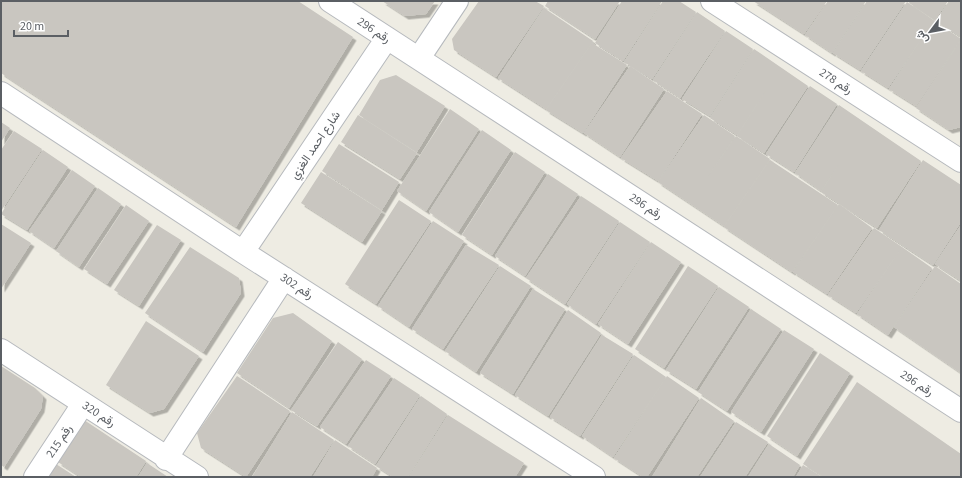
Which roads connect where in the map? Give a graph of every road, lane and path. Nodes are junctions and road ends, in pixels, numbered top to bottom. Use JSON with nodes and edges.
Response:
{"nodes":[{"id":1,"x":330,"y":1,"type":"edge"},
{"id":2,"x":457,"y":1,"type":"edge"},
{"id":3,"x":712,"y":1,"type":"edge"},
{"id":4,"x":387,"y":38,"type":"junction"},
{"id":5,"x":419,"y":58,"type":"junction"},
{"id":6,"x":1,"y":93,"type":"edge"},
{"id":7,"x":961,"y":161,"type":"edge"},
{"id":8,"x":243,"y":252,"type":"junction"},
{"id":9,"x":284,"y":278,"type":"junction"},
{"id":10,"x":1,"y":350,"type":"edge"},
{"id":11,"x":84,"y":404,"type":"junction"},
{"id":12,"x":961,"y":411,"type":"edge"},
{"id":13,"x":166,"y":459,"type":"junction"},
{"id":14,"x":35,"y":477,"type":"edge"},
{"id":15,"x":197,"y":477,"type":"edge"},
{"id":16,"x":594,"y":477,"type":"edge"}],
"edges":[{"from":1,"to":4,"type":"street","name":"رقم 296"},
{"from":2,"to":5,"type":"street"},
{"from":3,"to":7,"type":"street","name":"رقم 278"},
{"from":4,"to":5,"type":"street","name":"رقم 296"},
{"from":4,"to":8,"type":"street","name":"شارع احمد الغزي"},
{"from":5,"to":12,"type":"street","name":"رقم 296"},
{"from":6,"to":8,"type":"street","name":"رقم 302"},
{"from":8,"to":9,"type":"street","name":"رقم 302"},
{"from":9,"to":13,"type":"street"},
{"from":9,"to":16,"type":"street","name":"رقم 302"},
{"from":10,"to":11,"type":"street","name":"رقم 320"},
{"from":11,"to":13,"type":"street","name":"رقم 320"},
{"from":11,"to":14,"type":"street","name":"رقم 215"},
{"from":13,"to":15,"type":"street","name":"رقم 320"}]}
